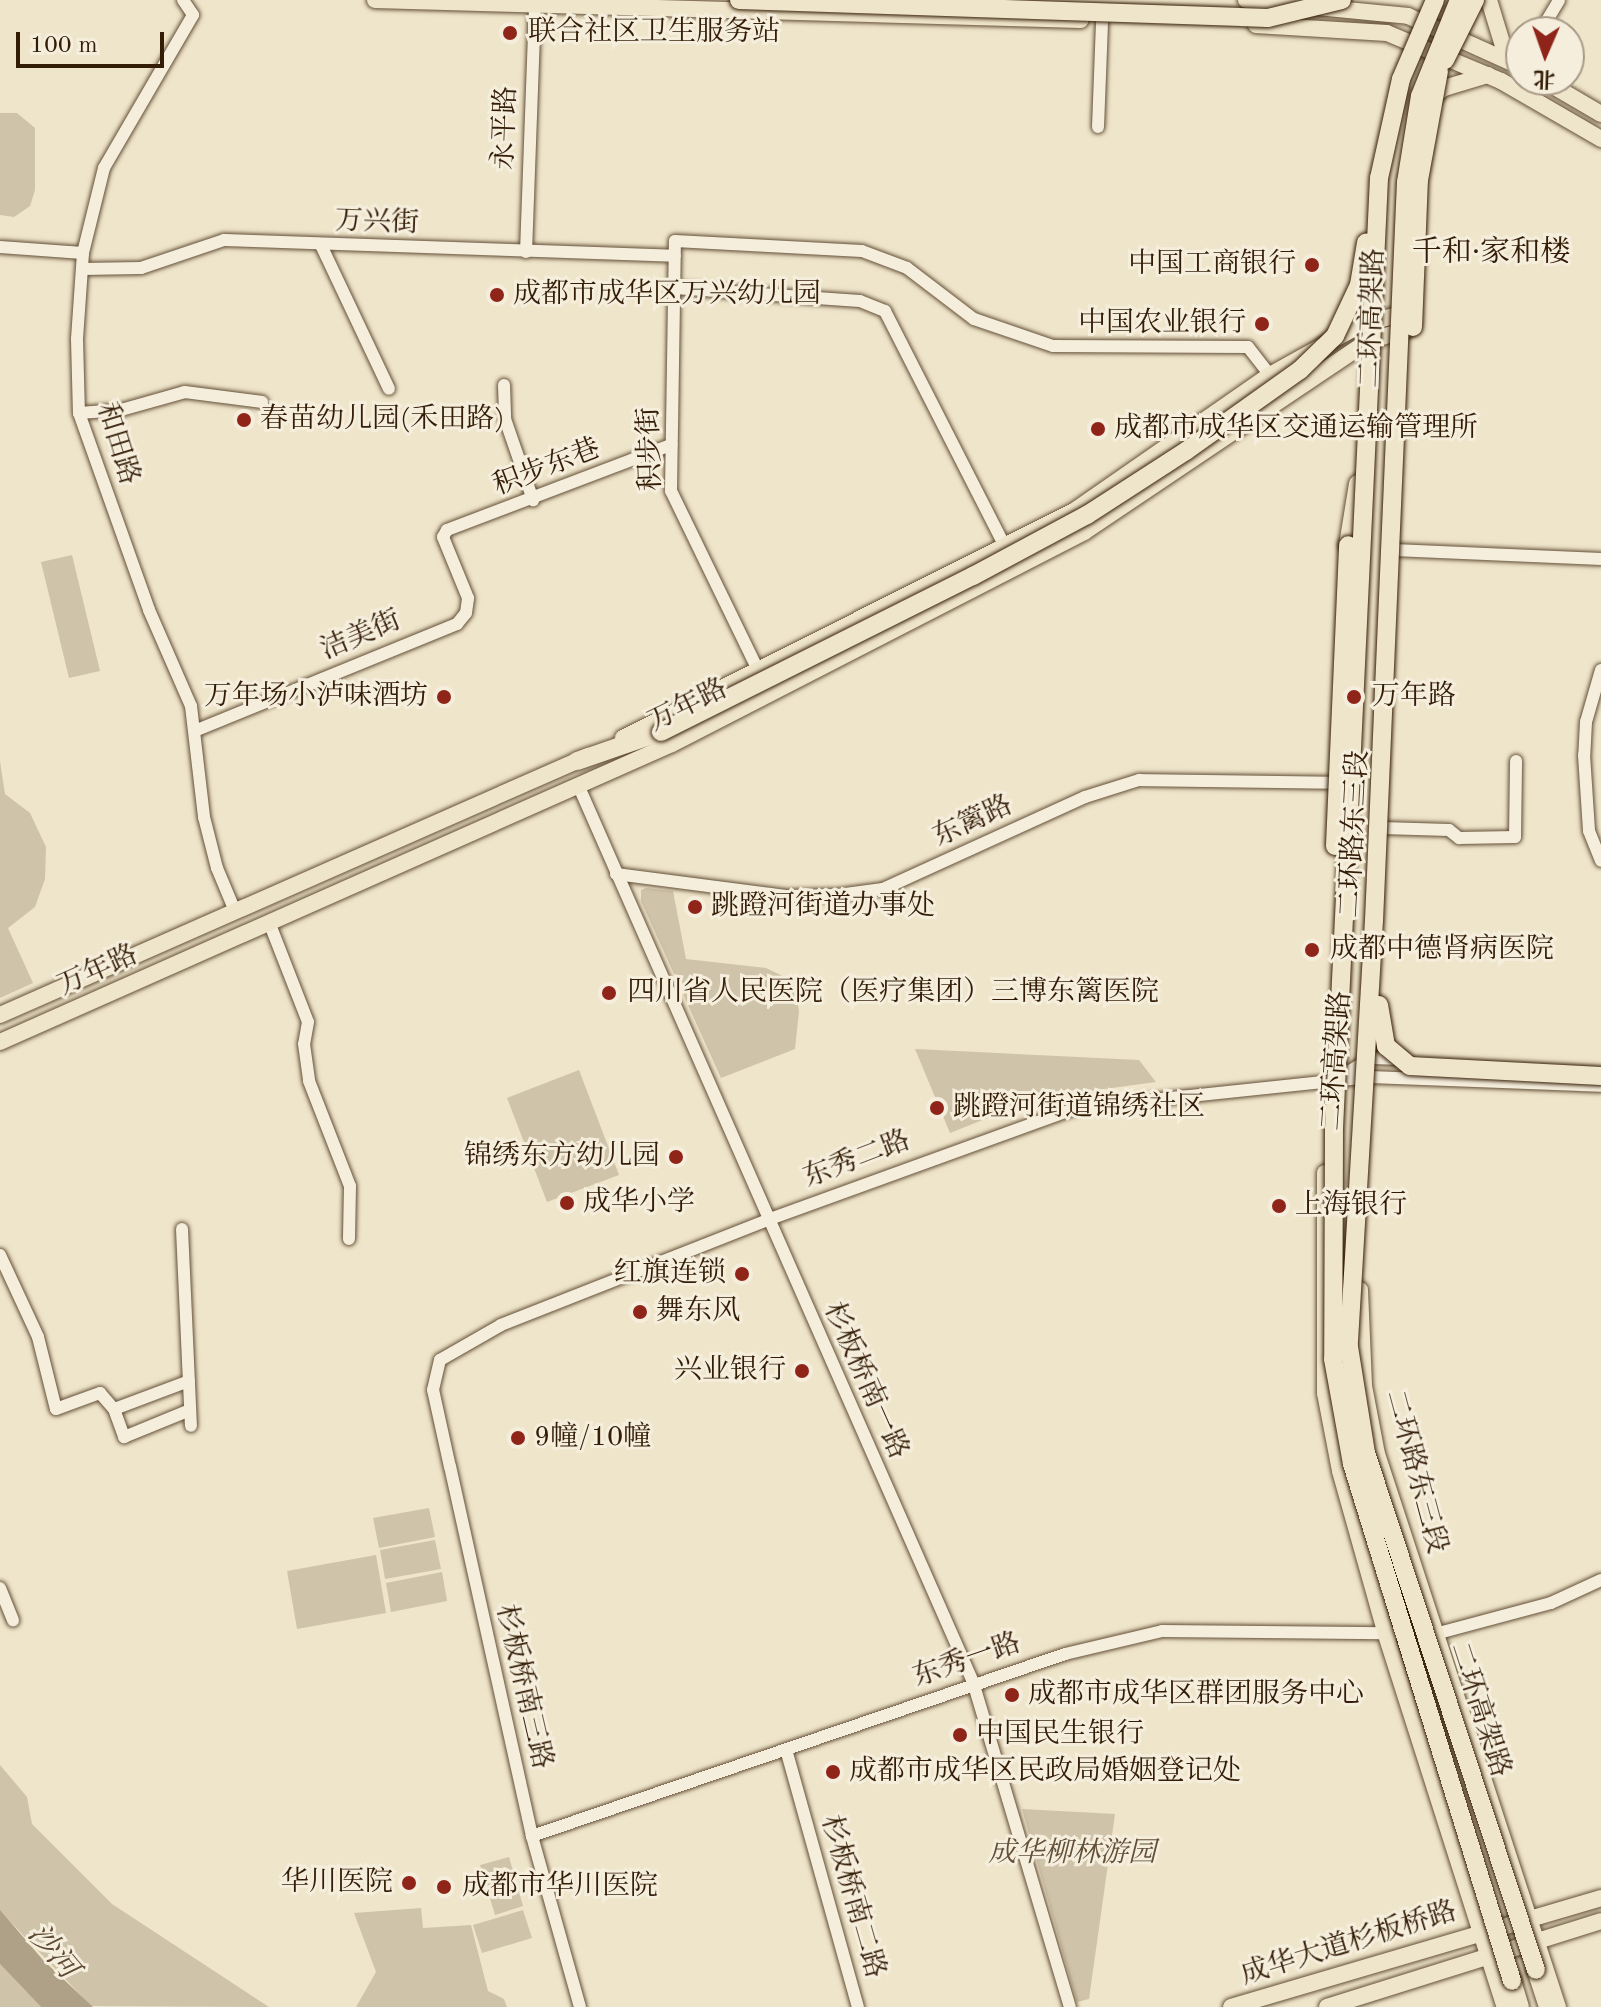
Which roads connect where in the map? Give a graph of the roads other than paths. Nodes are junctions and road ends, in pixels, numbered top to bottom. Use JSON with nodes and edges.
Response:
{"nodes":[{"id":1,"x":183,"y":0,"type":"edge"},
{"id":2,"x":375,"y":0,"type":"edge"},
{"id":3,"x":739,"y":0,"type":"edge"},
{"id":4,"x":999,"y":0,"type":"edge"},
{"id":5,"x":1016,"y":0,"type":"edge"},
{"id":6,"x":1246,"y":0,"type":"edge"},
{"id":7,"x":1342,"y":0,"type":"edge"},
{"id":8,"x":1435,"y":0,"type":"edge"},
{"id":9,"x":1442,"y":0,"type":"edge"},
{"id":10,"x":1459,"y":0,"type":"edge"},
{"id":11,"x":1465,"y":0,"type":"edge"},
{"id":12,"x":1475,"y":0,"type":"edge"},
{"id":13,"x":1489,"y":0,"type":"edge"},
{"id":14,"x":1314,"y":2,"type":"edge"},
{"id":15,"x":535,"y":7,"type":"junction"},
{"id":16,"x":1006,"y":19,"type":"junction"},
{"id":17,"x":1102,"y":21,"type":"junction"},
{"id":18,"x":1422,"y":21,"type":"junction"},
{"id":19,"x":1447,"y":33,"type":"junction"},
{"id":20,"x":1505,"y":37,"type":"edge"},
{"id":21,"x":1411,"y":41,"type":"junction"},
{"id":22,"x":1439,"y":53,"type":"junction"},
{"id":23,"x":1505,"y":59,"type":"edge"},
{"id":24,"x":1488,"y":75,"type":"junction"},
{"id":25,"x":1438,"y":78,"type":"junction"},
{"id":26,"x":1570,"y":96,"type":"edge"},
{"id":27,"x":1420,"y":114,"type":"junction"},
{"id":28,"x":1601,"y":114,"type":"edge"},
{"id":29,"x":1098,"y":127,"type":"dead end"},
{"id":30,"x":1601,"y":139,"type":"edge"},
{"id":31,"x":1379,"y":178,"type":"junction"},
{"id":32,"x":321,"y":245,"type":"junction"},
{"id":33,"x":0,"y":247,"type":"edge"},
{"id":34,"x":526,"y":252,"type":"junction"},
{"id":35,"x":83,"y":253,"type":"junction"},
{"id":36,"x":675,"y":256,"type":"junction"},
{"id":37,"x":82,"y":269,"type":"junction"},
{"id":38,"x":675,"y":288,"type":"junction"},
{"id":39,"x":1369,"y":321,"type":"junction"},
{"id":40,"x":1406,"y":321,"type":"junction"},
{"id":41,"x":1368,"y":341,"type":"junction"},
{"id":42,"x":1270,"y":375,"type":"junction"},
{"id":43,"x":504,"y":385,"type":"dead end"},
{"id":44,"x":389,"y":389,"type":"dead end"},
{"id":45,"x":262,"y":402,"type":"dead end"},
{"id":46,"x":79,"y":413,"type":"junction"},
{"id":47,"x":671,"y":445,"type":"junction"},
{"id":48,"x":1362,"y":462,"type":"junction"},
{"id":49,"x":533,"y":500,"type":"junction"},
{"id":50,"x":1394,"y":505,"type":"junction"},
{"id":51,"x":443,"y":537,"type":"joint"},
{"id":52,"x":1005,"y":547,"type":"junction"},
{"id":53,"x":1394,"y":550,"type":"junction"},
{"id":54,"x":1601,"y":559,"type":"edge"},
{"id":55,"x":946,"y":576,"type":"junction"},
{"id":56,"x":958,"y":599,"type":"junction"},
{"id":57,"x":758,"y":670,"type":"junction"},
{"id":58,"x":1601,"y":670,"type":"edge"},
{"id":59,"x":197,"y":730,"type":"junction"},
{"id":60,"x":577,"y":761,"type":"junction"},
{"id":61,"x":1516,"y":761,"type":"dead end"},
{"id":62,"x":1349,"y":783,"type":"junction"},
{"id":63,"x":579,"y":787,"type":"junction"},
{"id":64,"x":1382,"y":828,"type":"junction"},
{"id":65,"x":1601,"y":861,"type":"edge"},
{"id":66,"x":616,"y":874,"type":"junction"},
{"id":67,"x":235,"y":911,"type":"junction"},
{"id":68,"x":1374,"y":920,"type":"junction"},
{"id":69,"x":269,"y":922,"type":"junction"},
{"id":70,"x":0,"y":1015,"type":"edge"},
{"id":71,"x":0,"y":1042,"type":"edge"},
{"id":72,"x":1371,"y":1058,"type":"junction"},
{"id":73,"x":1601,"y":1067,"type":"edge"},
{"id":74,"x":1601,"y":1076,"type":"edge"},
{"id":75,"x":1370,"y":1077,"type":"junction"},
{"id":76,"x":1601,"y":1086,"type":"edge"},
{"id":77,"x":1332,"y":1091,"type":"junction"},
{"id":78,"x":767,"y":1220,"type":"junction"},
{"id":79,"x":182,"y":1229,"type":"dead end"},
{"id":80,"x":349,"y":1239,"type":"dead end"},
{"id":81,"x":0,"y":1255,"type":"edge"},
{"id":82,"x":434,"y":1374,"type":"joint"},
{"id":83,"x":189,"y":1381,"type":"junction"},
{"id":84,"x":114,"y":1409,"type":"junction"},
{"id":85,"x":190,"y":1410,"type":"junction"},
{"id":86,"x":191,"y":1426,"type":"dead end"},
{"id":87,"x":1601,"y":1580,"type":"edge"},
{"id":88,"x":0,"y":1588,"type":"edge"},
{"id":89,"x":13,"y":1621,"type":"dead end"},
{"id":90,"x":1435,"y":1634,"type":"junction"},
{"id":91,"x":1386,"y":1635,"type":"junction"},
{"id":92,"x":973,"y":1682,"type":"junction"},
{"id":93,"x":787,"y":1753,"type":"junction"},
{"id":94,"x":532,"y":1836,"type":"junction"},
{"id":95,"x":1601,"y":1898,"type":"edge"},
{"id":96,"x":1530,"y":1919,"type":"junction"},
{"id":97,"x":1601,"y":1921,"type":"edge"},
{"id":98,"x":1482,"y":1931,"type":"junction"},
{"id":99,"x":1536,"y":1941,"type":"junction"},
{"id":100,"x":1490,"y":1957,"type":"junction"},
{"id":101,"x":580,"y":2007,"type":"edge"},
{"id":102,"x":858,"y":2007,"type":"edge"},
{"id":103,"x":1070,"y":2007,"type":"edge"},
{"id":104,"x":1231,"y":2007,"type":"edge"},
{"id":105,"x":1327,"y":2007,"type":"edge"},
{"id":106,"x":1505,"y":2007,"type":"edge"},
{"id":107,"x":1520,"y":2007,"type":"edge"},
{"id":108,"x":1548,"y":2007,"type":"edge"},
{"id":109,"x":1558,"y":2007,"type":"edge"}],
"edges":[{"from":1,"to":35,"type":"street","name":"和田路"},
{"from":2,"to":15,"type":"main road"},
{"from":3,"to":7,"type":"highway","bridge":true},
{"from":4,"to":16,"type":"street"},
{"from":5,"to":16,"type":"street"},
{"from":6,"to":14,"type":"main road"},
{"from":8,"to":18,"type":"main road","name":"二环路东三段"},
{"from":8,"to":31,"type":"highway","name":"二环高架路","bridge":true},
{"from":9,"to":25,"type":"highway","bridge":true},
{"from":10,"to":50,"type":"highway","name":"二环高架路","bridge":true},
{"from":11,"to":19,"type":"main road","name":"二环路东三段"},
{"from":12,"to":25,"type":"highway","bridge":true},
{"from":13,"to":20,"type":"main road"},
{"from":14,"to":18,"type":"main road"},
{"from":15,"to":16,"type":"main road"},
{"from":15,"to":34,"type":"street","name":"永平路"},
{"from":16,"to":17,"type":"main road"},
{"from":17,"to":21,"type":"main road"},
{"from":17,"to":29,"type":"street"},
{"from":18,"to":19,"type":"main road"},
{"from":18,"to":21,"type":"main road","name":"二环路东三段"},
{"from":19,"to":22,"type":"main road","name":"二环路东三段"},
{"from":19,"to":23,"type":"main road"},
{"from":21,"to":22,"type":"main road"},
{"from":21,"to":39,"type":"main road","name":"二环路东三段"},
{"from":22,"to":24,"type":"main road"},
{"from":22,"to":27,"type":"main road","name":"二环路东三段"},
{"from":24,"to":27,"type":"main road"},
{"from":24,"to":30,"type":"main road"},
{"from":25,"to":50,"type":"highway","bridge":true},
{"from":26,"to":28,"type":"main road"},
{"from":27,"to":40,"type":"main road","name":"二环路东三段"},
{"from":31,"to":60,"type":"highway","bridge":true},
{"from":31,"to":77,"type":"highway","name":"二环高架路","bridge":true},
{"from":32,"to":34,"type":"street","name":"万兴街"},
{"from":32,"to":37,"type":"street","name":"万兴街"},
{"from":32,"to":44,"type":"street"},
{"from":33,"to":35,"type":"street"},
{"from":34,"to":36,"type":"street","name":"万兴街"},
{"from":35,"to":37,"type":"street","name":"和田路"},
{"from":36,"to":38,"type":"street","name":"积步街"},
{"from":36,"to":42,"type":"street"},
{"from":37,"to":46,"type":"street","name":"和田路"},
{"from":38,"to":47,"type":"street","name":"积步街"},
{"from":38,"to":52,"type":"street"},
{"from":39,"to":40,"type":"main road","name":"万年路"},
{"from":39,"to":41,"type":"main road","name":"二环路东三段"},
{"from":39,"to":42,"type":"main road","name":"万年路"},
{"from":40,"to":41,"type":"main road","name":"万年路"},
{"from":40,"to":53,"type":"main road","name":"二环路东三段"},
{"from":41,"to":48,"type":"main road","name":"二环路东三段"},
{"from":41,"to":56,"type":"main road","name":"万年路"},
{"from":42,"to":52,"type":"main road","name":"万年路"},
{"from":43,"to":49,"type":"street"},
{"from":45,"to":46,"type":"street"},
{"from":46,"to":59,"type":"street","name":"和田路"},
{"from":47,"to":49,"type":"street","name":"积步东巷"},
{"from":47,"to":57,"type":"street","name":"积步街"},
{"from":48,"to":62,"type":"main road","name":"二环路东三段"},
{"from":48,"to":77,"type":"highway","bridge":true},
{"from":49,"to":51,"type":"street","name":"积步东巷"},
{"from":50,"to":68,"type":"highway","name":"二环高架路","bridge":true},
{"from":51,"to":59,"type":"street","name":"洁美街"},
{"from":52,"to":55,"type":"main road","name":"万年路"},
{"from":53,"to":54,"type":"street"},
{"from":53,"to":64,"type":"main road","name":"二环路东三段"},
{"from":55,"to":56,"type":"main road"},
{"from":55,"to":57,"type":"main road","name":"万年路"},
{"from":56,"to":63,"type":"main road","name":"万年路"},
{"from":57,"to":60,"type":"main road","name":"万年路"},
{"from":58,"to":65,"type":"street"},
{"from":59,"to":67,"type":"street","name":"和田路"},
{"from":60,"to":67,"type":"main road","name":"万年路"},
{"from":61,"to":64,"type":"street"},
{"from":62,"to":66,"type":"street","name":"东篱路"},
{"from":62,"to":77,"type":"main road","name":"二环路东三段"},
{"from":63,"to":66,"type":"street","name":"杉板桥南一路"},
{"from":63,"to":69,"type":"main road","name":"万年路"},
{"from":64,"to":72,"type":"main road","name":"二环路东三段"},
{"from":66,"to":78,"type":"street","name":"杉板桥南一路"},
{"from":67,"to":70,"type":"main road","name":"万年路"},
{"from":68,"to":74,"type":"highway","bridge":true},
{"from":68,"to":108,"type":"highway","name":"二环高架路","bridge":true},
{"from":69,"to":71,"type":"main road","name":"万年路"},
{"from":69,"to":80,"type":"street"},
{"from":72,"to":73,"type":"street"},
{"from":72,"to":75,"type":"main road","name":"二环路东三段"},
{"from":72,"to":77,"type":"street"},
{"from":75,"to":76,"type":"street","name":"东秀二路"},
{"from":75,"to":77,"type":"street","name":"东秀二路"},
{"from":75,"to":90,"type":"main road","name":"二环路东三段"},
{"from":77,"to":78,"type":"street","name":"东秀二路"},
{"from":77,"to":91,"type":"main road","name":"二环路东三段"},
{"from":77,"to":107,"type":"highway","name":"二环高架路","bridge":true},
{"from":78,"to":82,"type":"street","name":"东秀二路"},
{"from":78,"to":92,"type":"street","name":"杉板桥南一路"},
{"from":79,"to":83,"type":"street"},
{"from":81,"to":84,"type":"street"},
{"from":82,"to":94,"type":"street","name":"杉板桥南三路"},
{"from":83,"to":84,"type":"street"},
{"from":83,"to":85,"type":"street"},
{"from":84,"to":85,"type":"street"},
{"from":85,"to":86,"type":"street"},
{"from":87,"to":90,"type":"street","name":"东秀一路"},
{"from":88,"to":89,"type":"street"},
{"from":90,"to":91,"type":"street","name":"东秀一路"},
{"from":90,"to":96,"type":"main road","name":"二环路东三段"},
{"from":91,"to":92,"type":"street","name":"东秀一路"},
{"from":91,"to":98,"type":"main road","name":"二环路东三段"},
{"from":92,"to":93,"type":"street","name":"东秀一路"},
{"from":92,"to":103,"type":"street","name":"杉板桥南一路"},
{"from":93,"to":94,"type":"street","name":"东秀一路"},
{"from":93,"to":102,"type":"street","name":"杉板桥南二路"},
{"from":94,"to":101,"type":"street","name":"杉板桥南三路"},
{"from":95,"to":96,"type":"main road","name":"成华大道杉板桥路"},
{"from":96,"to":98,"type":"main road","name":"成华大道杉板桥路"},
{"from":96,"to":99,"type":"main road","name":"二环路东三段"},
{"from":97,"to":99,"type":"main road","name":"成华大道杉板桥路"},
{"from":98,"to":100,"type":"main road","name":"二环路东三段"},
{"from":98,"to":104,"type":"main road","name":"成华大道杉板桥路"},
{"from":99,"to":100,"type":"main road","name":"成华大道杉板桥路"},
{"from":99,"to":109,"type":"main road","name":"二环路东三段"},
{"from":100,"to":105,"type":"main road","name":"成华大道杉板桥路"},
{"from":100,"to":106,"type":"main road","name":"二环路东三段"}]}
